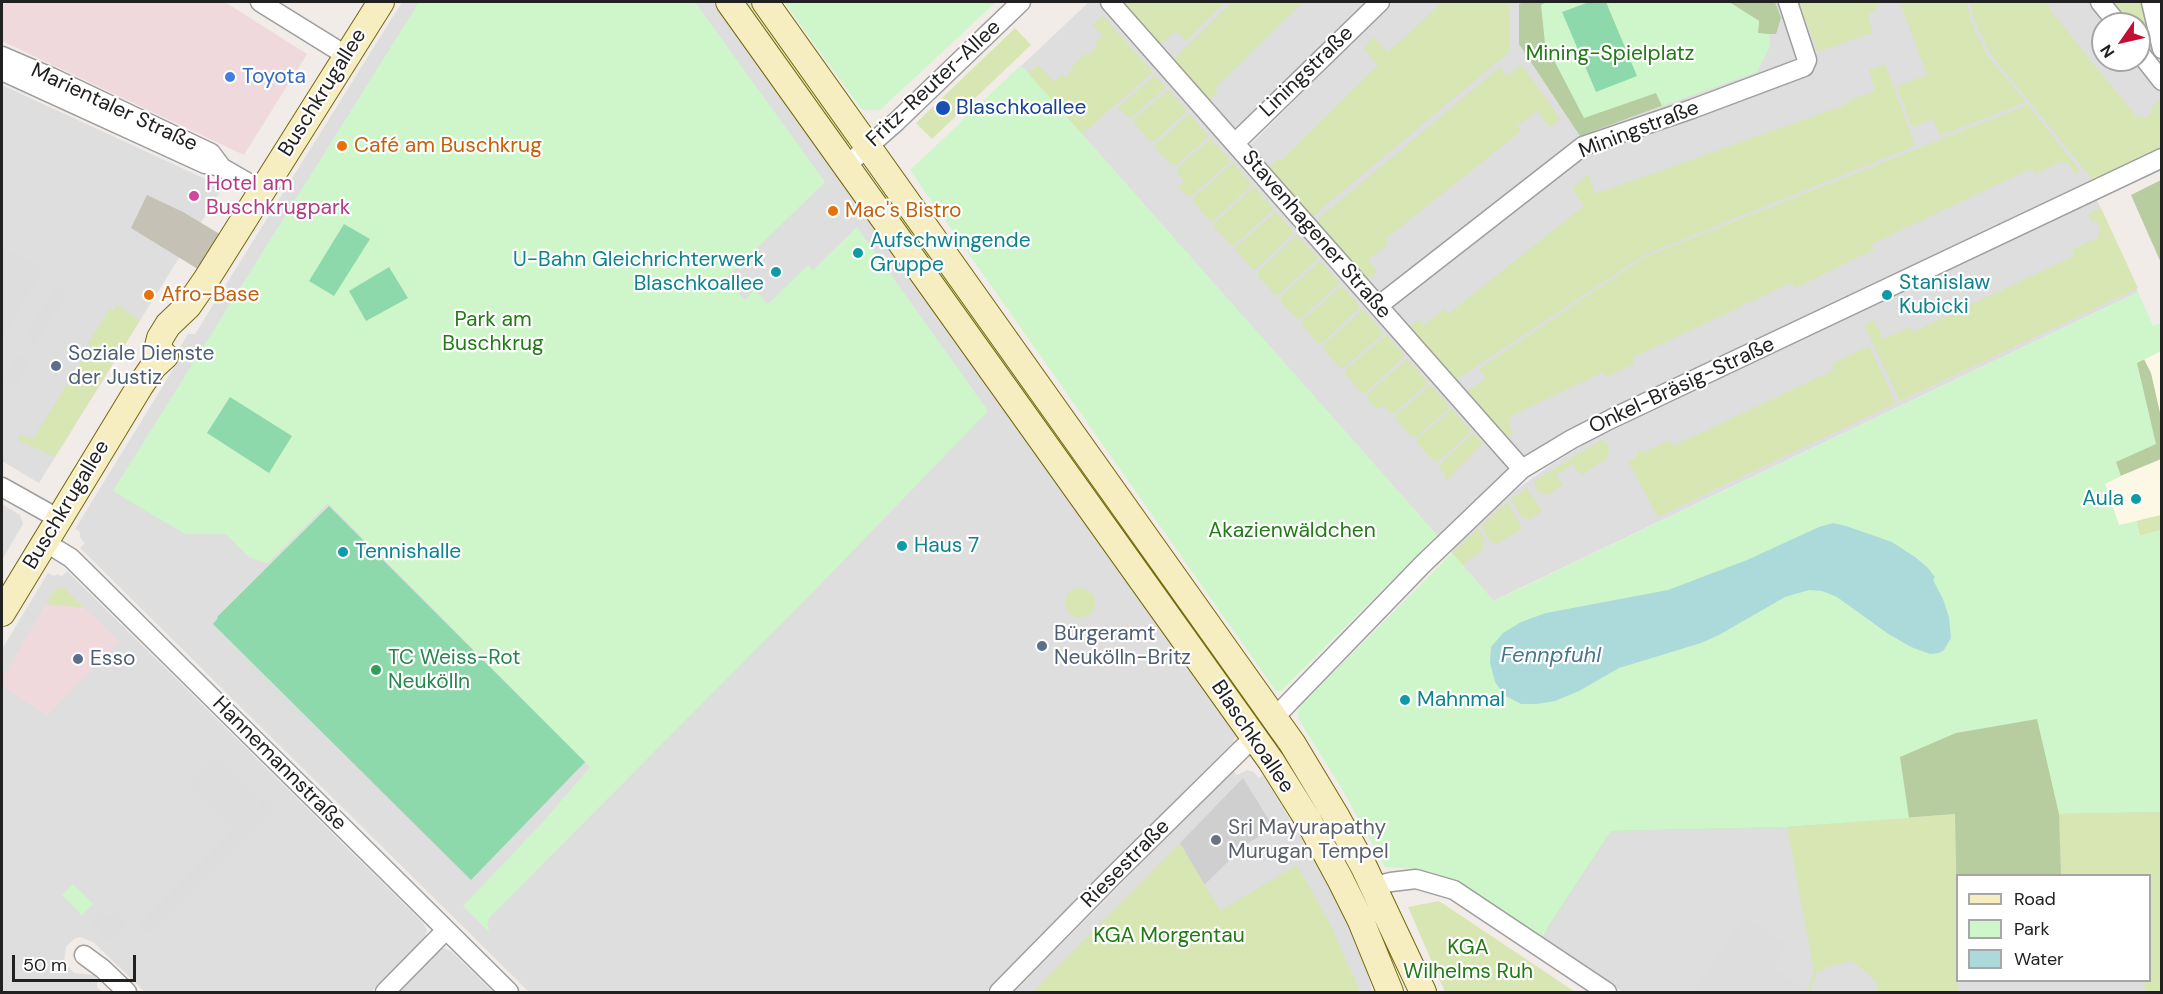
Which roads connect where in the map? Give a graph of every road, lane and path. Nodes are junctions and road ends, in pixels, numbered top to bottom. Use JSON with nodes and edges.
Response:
{"nodes":[{"id":1,"x":260,"y":2,"type":"edge"},
{"id":2,"x":381,"y":2,"type":"edge"},
{"id":3,"x":729,"y":2,"type":"edge"},
{"id":4,"x":765,"y":2,"type":"edge"},
{"id":5,"x":1020,"y":2,"type":"edge"},
{"id":6,"x":1110,"y":2,"type":"edge"},
{"id":7,"x":1380,"y":2,"type":"edge"},
{"id":8,"x":1788,"y":2,"type":"edge"},
{"id":9,"x":2151,"y":2,"type":"edge"},
{"id":10,"x":2162,"y":50,"type":"edge"},
{"id":11,"x":2,"y":56,"type":"edge"},
{"id":12,"x":346,"y":56,"type":"junction"},
{"id":13,"x":2151,"y":67,"type":"edge"},
{"id":14,"x":2,"y":71,"type":"edge"},
{"id":15,"x":2162,"y":81,"type":"edge"},
{"id":16,"x":1234,"y":143,"type":"junction"},
{"id":17,"x":868,"y":147,"type":"junction"},
{"id":18,"x":2162,"y":158,"type":"edge"},
{"id":19,"x":846,"y":166,"type":"junction"},
{"id":20,"x":220,"y":167,"type":"junction"},
{"id":21,"x":261,"y":190,"type":"junction"},
{"id":22,"x":1378,"y":306,"type":"junction"},
{"id":23,"x":1522,"y":469,"type":"junction"},
{"id":24,"x":2,"y":487,"type":"edge"},
{"id":25,"x":59,"y":519,"type":"junction"},
{"id":26,"x":45,"y":542,"type":"junction"},
{"id":27,"x":2,"y":613,"type":"edge"},
{"id":28,"x":1274,"y":718,"type":"junction"},
{"id":29,"x":1254,"y":737,"type":"junction"},
{"id":30,"x":1374,"y":886,"type":"junction"},
{"id":31,"x":446,"y":930,"type":"junction"},
{"id":32,"x":84,"y":955,"type":"dead end"},
{"id":33,"x":127,"y":993,"type":"edge"},
{"id":34,"x":385,"y":993,"type":"edge"},
{"id":35,"x":510,"y":993,"type":"edge"},
{"id":36,"x":999,"y":993,"type":"edge"},
{"id":37,"x":1390,"y":993,"type":"edge"},
{"id":38,"x":1423,"y":993,"type":"edge"},
{"id":39,"x":1607,"y":993,"type":"edge"}],
"edges":[{"from":1,"to":12,"type":"street"},
{"from":2,"to":12,"type":"main road","name":"Buschkrugallee"},
{"from":3,"to":19,"type":"main road","name":"Blaschkoallee"},
{"from":4,"to":17,"type":"main road","name":"Blaschkoallee"},
{"from":5,"to":17,"type":"street","name":"Fritz-Reuter-Allee"},
{"from":6,"to":16,"type":"street","name":"Stavenhagener Straße"},
{"from":7,"to":16,"type":"street","name":"Liningstraße"},
{"from":8,"to":22,"type":"street","name":"Miningstraße"},
{"from":9,"to":10,"type":"street"},
{"from":11,"to":20,"type":"street","name":"Marientaler Straße"},
{"from":12,"to":21,"type":"main road","name":"Buschkrugallee"},
{"from":13,"to":15,"type":"street"},
{"from":14,"to":20,"type":"street","name":"Marientaler Straße"},
{"from":16,"to":22,"type":"street","name":"Stavenhagener Straße"},
{"from":17,"to":19,"type":"street","name":"Fritz-Reuter-Allee"},
{"from":17,"to":28,"type":"main road","name":"Blaschkoallee"},
{"from":18,"to":23,"type":"street","name":"Onkel-Bräsig-Straße"},
{"from":19,"to":29,"type":"main road","name":"Blaschkoallee"},
{"from":20,"to":21,"type":"street","name":"Marientaler Straße"},
{"from":21,"to":25,"type":"main road","name":"Buschkrugallee"},
{"from":22,"to":23,"type":"street","name":"Stavenhagener Straße"},
{"from":23,"to":28,"type":"street","name":"Onkel-Bräsig-Straße"},
{"from":24,"to":25,"type":"street"},
{"from":25,"to":26,"type":"main road","name":"Buschkrugallee"},
{"from":26,"to":27,"type":"main road","name":"Buschkrugallee"},
{"from":26,"to":31,"type":"street","name":"Hannemannstraße"},
{"from":28,"to":30,"type":"main road","name":"Blaschkoallee"},
{"from":29,"to":36,"type":"street","name":"Riesestraße"},
{"from":29,"to":37,"type":"main road","name":"Blaschkoallee"},
{"from":30,"to":38,"type":"main road","name":"Blaschkoallee"},
{"from":30,"to":39,"type":"street"},
{"from":31,"to":34,"type":"street"},
{"from":31,"to":35,"type":"street","name":"Hannemannstraße"},
{"from":32,"to":33,"type":"street"}]}
